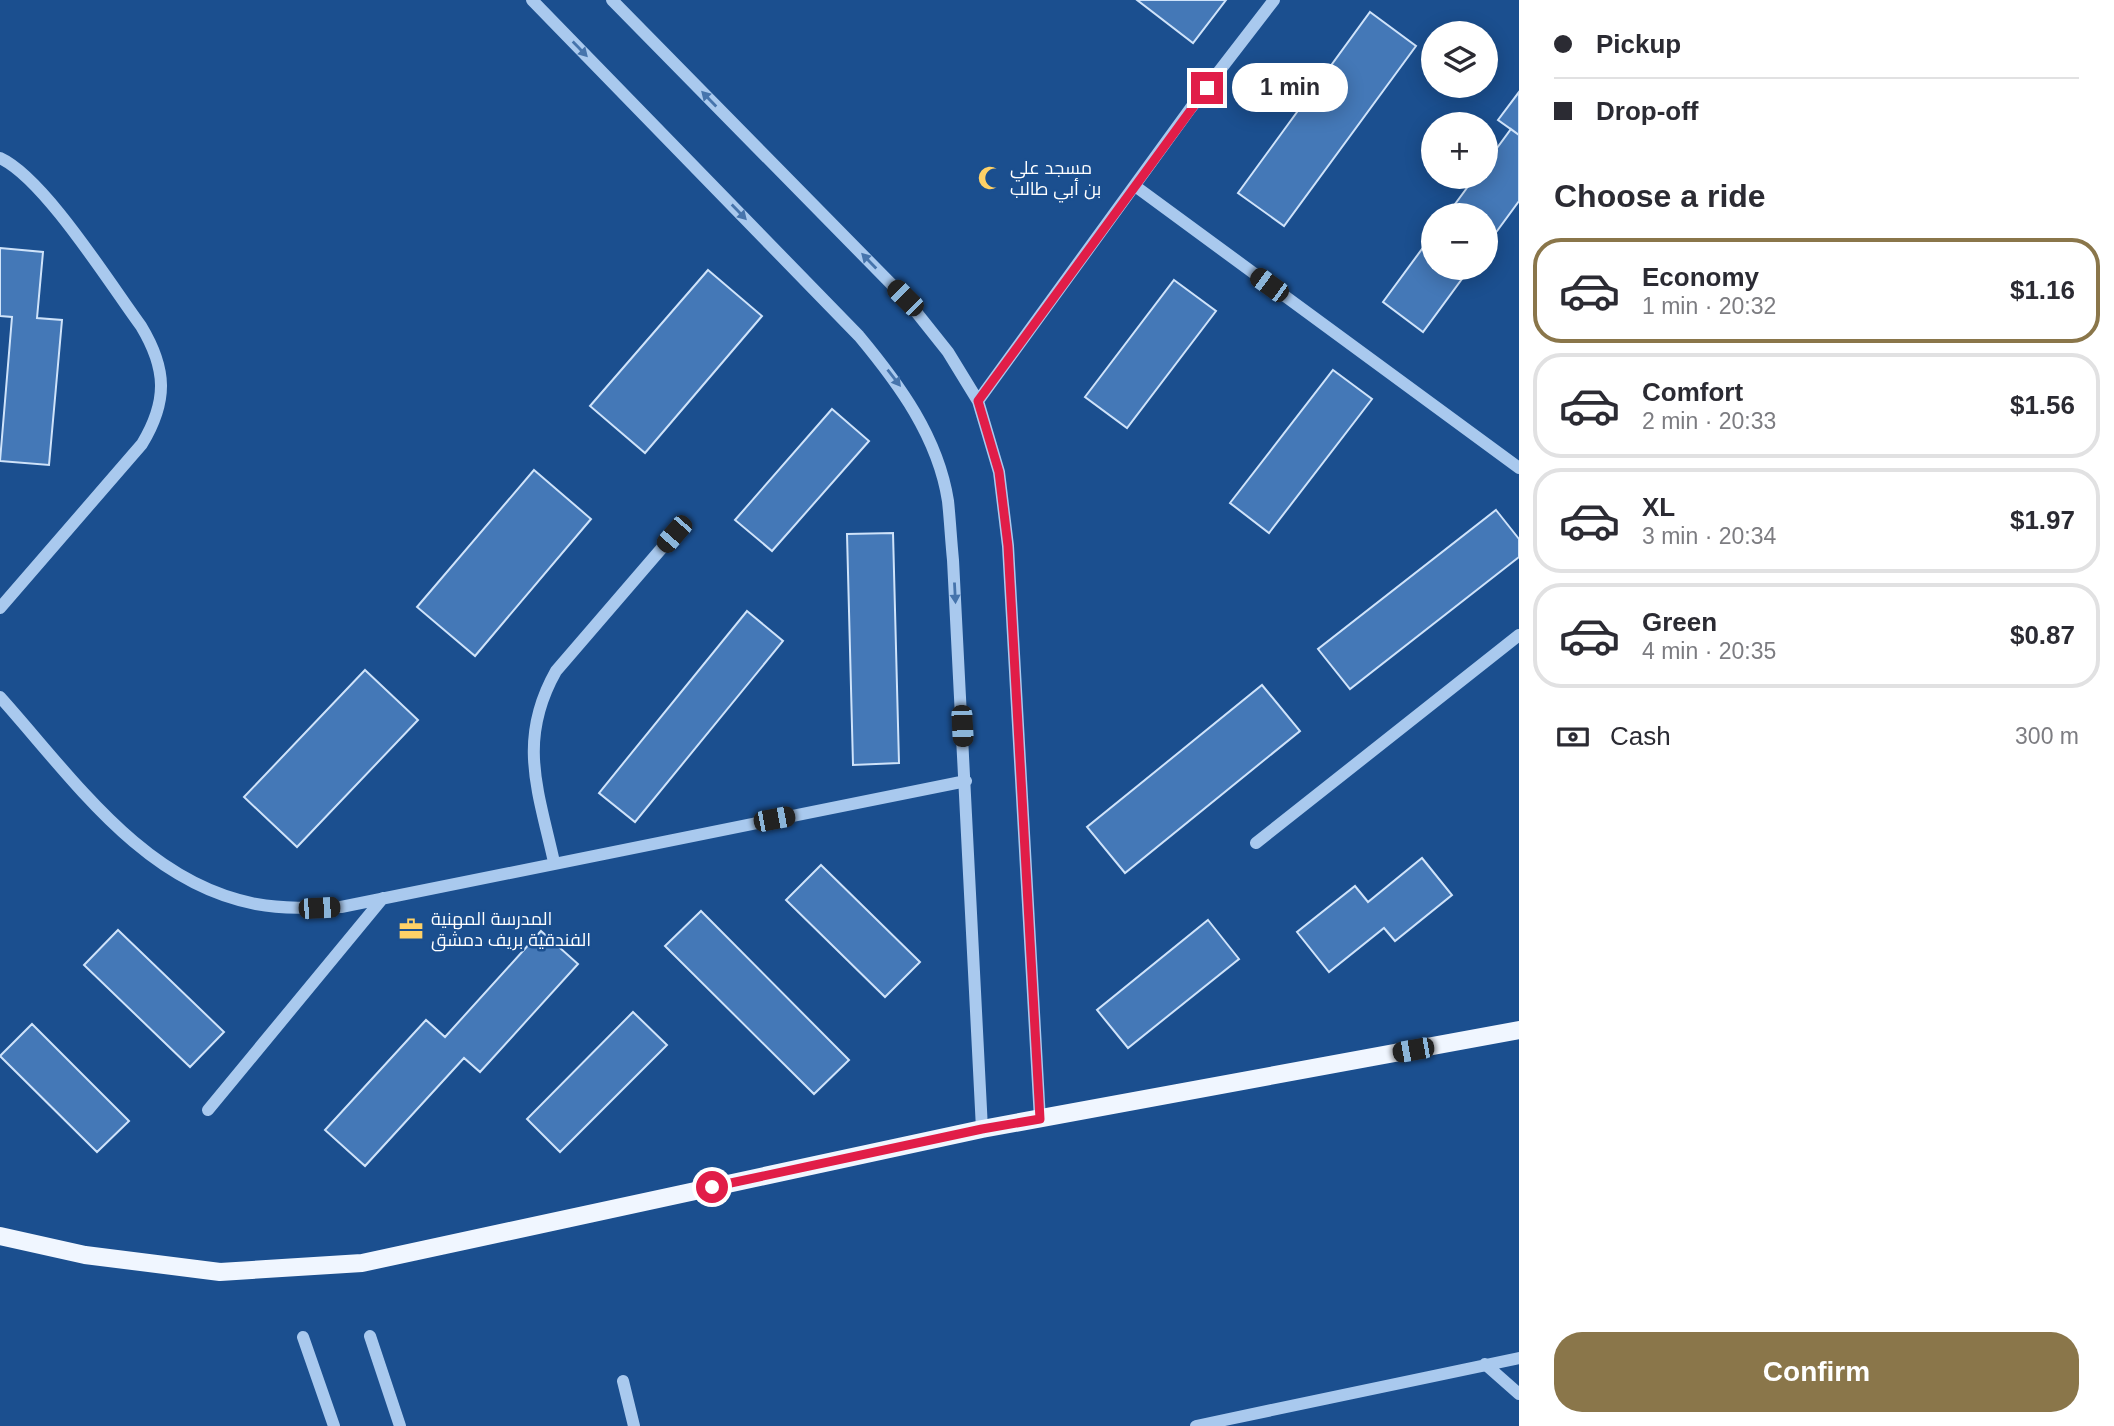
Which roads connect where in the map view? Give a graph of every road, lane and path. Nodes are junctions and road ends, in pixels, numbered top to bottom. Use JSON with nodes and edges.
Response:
{"nodes":[{"id":1,"x":533,"y":0,"type":"edge"},
{"id":2,"x":612,"y":0,"type":"edge"},
{"id":3,"x":1274,"y":0,"type":"edge"},
{"id":4,"x":0,"y":158,"type":"edge"},
{"id":5,"x":1135,"y":186,"type":"junction"},
{"id":6,"x":978,"y":401,"type":"junction"},
{"id":7,"x":1519,"y":468,"type":"edge"},
{"id":8,"x":674,"y":534,"type":"dead end"},
{"id":9,"x":0,"y":608,"type":"edge"},
{"id":10,"x":1519,"y":635,"type":"edge"},
{"id":11,"x":0,"y":697,"type":"edge"},
{"id":12,"x":966,"y":781,"type":"junction"},
{"id":13,"x":1256,"y":843,"type":"dead end"},
{"id":14,"x":554,"y":862,"type":"junction"},
{"id":15,"x":383,"y":898,"type":"junction"},
{"id":16,"x":1519,"y":1030,"type":"edge"},
{"id":17,"x":208,"y":1110,"type":"dead end"},
{"id":18,"x":1040,"y":1119,"type":"junction"},
{"id":19,"x":982,"y":1129,"type":"junction"},
{"id":20,"x":0,"y":1236,"type":"edge"},
{"id":21,"x":370,"y":1336,"type":"dead end"},
{"id":22,"x":303,"y":1337,"type":"dead end"},
{"id":23,"x":1519,"y":1358,"type":"edge"},
{"id":24,"x":1485,"y":1364,"type":"junction"},
{"id":25,"x":623,"y":1381,"type":"dead end"},
{"id":26,"x":1519,"y":1394,"type":"edge"},
{"id":27,"x":334,"y":1426,"type":"edge"},
{"id":28,"x":400,"y":1426,"type":"edge"},
{"id":29,"x":634,"y":1426,"type":"edge"},
{"id":30,"x":1196,"y":1426,"type":"edge"}],
"edges":[{"from":1,"to":12,"type":"street","one_way":true},
{"from":6,"to":2,"type":"street","one_way":true},
{"from":3,"to":5,"type":"street"},
{"from":4,"to":9,"type":"street"},
{"from":5,"to":6,"type":"street"},
{"from":5,"to":7,"type":"street"},
{"from":6,"to":18,"type":"street"},
{"from":8,"to":14,"type":"street"},
{"from":10,"to":13,"type":"street"},
{"from":11,"to":15,"type":"street"},
{"from":12,"to":14,"type":"street"},
{"from":12,"to":19,"type":"street"},
{"from":14,"to":15,"type":"street"},
{"from":15,"to":17,"type":"street"},
{"from":16,"to":18,"type":"main road"},
{"from":18,"to":19,"type":"main road"},
{"from":19,"to":20,"type":"main road"},
{"from":21,"to":28,"type":"street"},
{"from":22,"to":27,"type":"street"},
{"from":23,"to":24,"type":"street"},
{"from":24,"to":26,"type":"street"},
{"from":24,"to":30,"type":"street"},
{"from":25,"to":29,"type":"street"}]}
